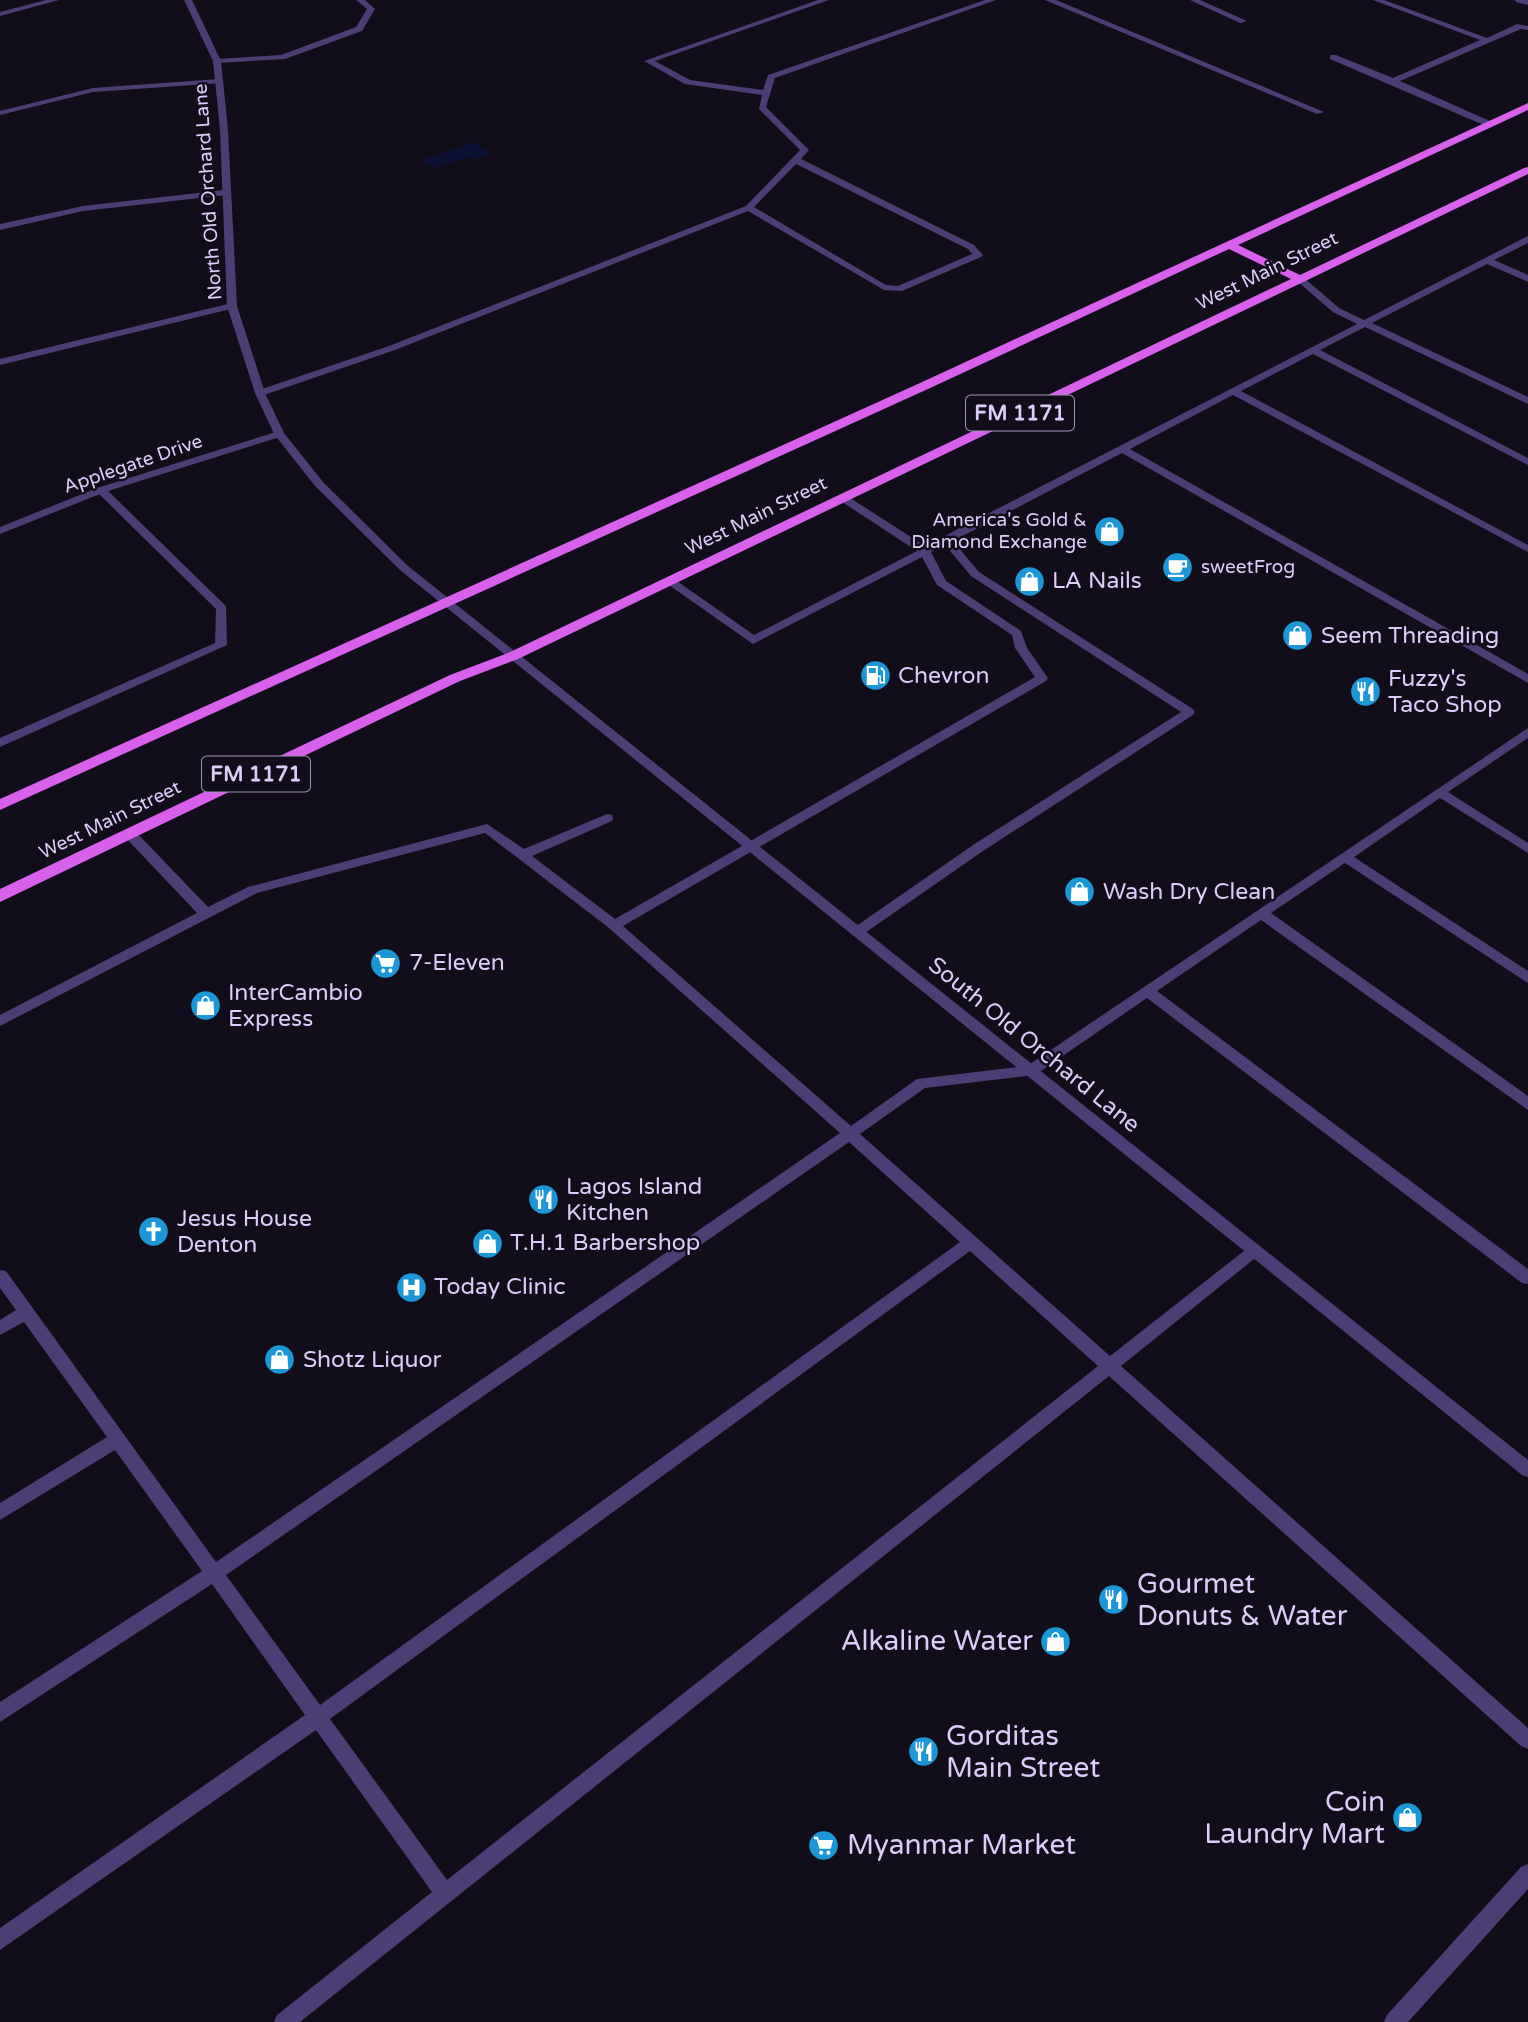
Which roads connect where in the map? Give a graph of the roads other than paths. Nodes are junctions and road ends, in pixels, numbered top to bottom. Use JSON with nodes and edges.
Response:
{"nodes":[{"id":1,"x":55,"y":0,"type":"edge"},
{"id":2,"x":188,"y":0,"type":"edge"},
{"id":3,"x":360,"y":0,"type":"edge"},
{"id":4,"x":825,"y":0,"type":"edge"},
{"id":5,"x":992,"y":0,"type":"edge"},
{"id":6,"x":1049,"y":0,"type":"edge"},
{"id":7,"x":1195,"y":0,"type":"edge"},
{"id":8,"x":1377,"y":0,"type":"edge"},
{"id":9,"x":1520,"y":0,"type":"edge"},
{"id":10,"x":1528,"y":3,"type":"edge"},
{"id":11,"x":0,"y":14,"type":"edge"},
{"id":12,"x":1243,"y":21,"type":"dead end"},
{"id":13,"x":1525,"y":25,"type":"edge"},
{"id":14,"x":1486,"y":40,"type":"junction"},
{"id":15,"x":1333,"y":57,"type":"dead end"},
{"id":16,"x":216,"y":61,"type":"junction"},
{"id":17,"x":219,"y":81,"type":"junction"},
{"id":18,"x":1393,"y":81,"type":"junction"},
{"id":19,"x":766,"y":93,"type":"junction"},
{"id":20,"x":1528,"y":106,"type":"edge"},
{"id":21,"x":1320,"y":112,"type":"dead end"},
{"id":22,"x":0,"y":113,"type":"edge"},
{"id":23,"x":1489,"y":124,"type":"junction"},
{"id":24,"x":795,"y":160,"type":"junction"},
{"id":25,"x":1528,"y":170,"type":"edge"},
{"id":26,"x":225,"y":193,"type":"junction"},
{"id":27,"x":749,"y":208,"type":"junction"},
{"id":28,"x":0,"y":227,"type":"edge"},
{"id":29,"x":1528,"y":239,"type":"edge"},
{"id":30,"x":1228,"y":245,"type":"junction"},
{"id":31,"x":1487,"y":260,"type":"junction"},
{"id":32,"x":1300,"y":279,"type":"junction"},
{"id":33,"x":1528,"y":279,"type":"edge"},
{"id":34,"x":232,"y":306,"type":"junction"},
{"id":35,"x":1363,"y":323,"type":"junction"},
{"id":36,"x":1312,"y":350,"type":"junction"},
{"id":37,"x":0,"y":362,"type":"edge"},
{"id":38,"x":1233,"y":391,"type":"junction"},
{"id":39,"x":260,"y":393,"type":"junction"},
{"id":40,"x":1528,"y":401,"type":"edge"},
{"id":41,"x":279,"y":434,"type":"junction"},
{"id":42,"x":1122,"y":449,"type":"junction"},
{"id":43,"x":1528,"y":462,"type":"edge"},
{"id":44,"x":101,"y":490,"type":"junction"},
{"id":45,"x":843,"y":498,"type":"junction"},
{"id":46,"x":0,"y":531,"type":"edge"},
{"id":47,"x":946,"y":540,"type":"junction"},
{"id":48,"x":1528,"y":549,"type":"edge"},
{"id":49,"x":925,"y":551,"type":"junction"},
{"id":50,"x":670,"y":580,"type":"junction"},
{"id":51,"x":446,"y":602,"type":"junction"},
{"id":52,"x":513,"y":656,"type":"junction"},
{"id":53,"x":1528,"y":679,"type":"edge"},
{"id":54,"x":1525,"y":737,"type":"edge"},
{"id":55,"x":0,"y":743,"type":"edge"},
{"id":56,"x":1439,"y":792,"type":"junction"},
{"id":57,"x":0,"y":805,"type":"edge"},
{"id":58,"x":607,"y":818,"type":"dead end"},
{"id":59,"x":130,"y":834,"type":"junction"},
{"id":60,"x":748,"y":845,"type":"junction"},
{"id":61,"x":1528,"y":849,"type":"edge"},
{"id":62,"x":523,"y":855,"type":"junction"},
{"id":63,"x":1345,"y":857,"type":"junction"},
{"id":64,"x":0,"y":896,"type":"edge"},
{"id":65,"x":206,"y":914,"type":"junction"},
{"id":66,"x":1261,"y":914,"type":"junction"},
{"id":67,"x":614,"y":925,"type":"junction"},
{"id":68,"x":857,"y":932,"type":"junction"},
{"id":69,"x":1528,"y":978,"type":"edge"},
{"id":70,"x":1147,"y":991,"type":"junction"},
{"id":71,"x":0,"y":1021,"type":"edge"},
{"id":72,"x":1030,"y":1071,"type":"junction"},
{"id":73,"x":1528,"y":1104,"type":"edge"},
{"id":74,"x":850,"y":1134,"type":"junction"},
{"id":75,"x":971,"y":1242,"type":"junction"},
{"id":76,"x":1254,"y":1251,"type":"junction"},
{"id":77,"x":0,"y":1276,"type":"edge"},
{"id":78,"x":1528,"y":1278,"type":"edge"},
{"id":79,"x":26,"y":1312,"type":"junction"},
{"id":80,"x":0,"y":1328,"type":"edge"},
{"id":81,"x":1110,"y":1366,"type":"junction"},
{"id":82,"x":118,"y":1439,"type":"junction"},
{"id":83,"x":1528,"y":1470,"type":"edge"},
{"id":84,"x":0,"y":1512,"type":"edge"},
{"id":85,"x":214,"y":1573,"type":"junction"},
{"id":86,"x":0,"y":1713,"type":"edge"},
{"id":87,"x":318,"y":1717,"type":"junction"},
{"id":88,"x":1528,"y":1740,"type":"edge"},
{"id":89,"x":1528,"y":1874,"type":"edge"},
{"id":90,"x":445,"y":1894,"type":"junction"},
{"id":91,"x":0,"y":1940,"type":"edge"},
{"id":92,"x":284,"y":2022,"type":"edge"},
{"id":93,"x":1394,"y":2022,"type":"edge"}],
"edges":[{"from":1,"to":11,"type":"street"},
{"from":2,"to":16,"type":"street","name":"North Old Orchard Lane"},
{"from":3,"to":16,"type":"street"},
{"from":4,"to":19,"type":"street"},
{"from":5,"to":19,"type":"street"},
{"from":6,"to":21,"type":"street"},
{"from":7,"to":12,"type":"street"},
{"from":8,"to":14,"type":"street"},
{"from":9,"to":10,"type":"street"},
{"from":13,"to":14,"type":"street"},
{"from":14,"to":18,"type":"street"},
{"from":15,"to":18,"type":"street"},
{"from":16,"to":17,"type":"street","name":"North Old Orchard Lane"},
{"from":17,"to":22,"type":"street"},
{"from":17,"to":26,"type":"street","name":"North Old Orchard Lane"},
{"from":18,"to":23,"type":"street"},
{"from":19,"to":24,"type":"street"},
{"from":20,"to":23,"type":"main road","name":"West Main Street","number":"FM 1171"},
{"from":23,"to":30,"type":"main road","name":"West Main Street","number":"FM 1171"},
{"from":24,"to":27,"type":"street"},
{"from":24,"to":27,"type":"street"},
{"from":25,"to":32,"type":"main road","name":"West Main Street","number":"FM 1171"},
{"from":26,"to":28,"type":"street"},
{"from":26,"to":34,"type":"street","name":"North Old Orchard Lane"},
{"from":27,"to":39,"type":"street"},
{"from":29,"to":31,"type":"street"},
{"from":30,"to":32,"type":"main road"},
{"from":30,"to":51,"type":"main road","name":"West Main Street","number":"FM 1171"},
{"from":31,"to":33,"type":"street"},
{"from":31,"to":35,"type":"street"},
{"from":32,"to":35,"type":"street"},
{"from":32,"to":45,"type":"main road","name":"West Main Street","number":"FM 1171"},
{"from":34,"to":37,"type":"street"},
{"from":34,"to":39,"type":"street","name":"North Old Orchard Lane"},
{"from":35,"to":36,"type":"street"},
{"from":35,"to":40,"type":"street"},
{"from":36,"to":38,"type":"street"},
{"from":36,"to":43,"type":"street"},
{"from":38,"to":42,"type":"street"},
{"from":38,"to":48,"type":"street"},
{"from":39,"to":41,"type":"street","name":"North Old Orchard Lane"},
{"from":41,"to":44,"type":"street","name":"Applegate Drive"},
{"from":41,"to":51,"type":"street","name":"North Old Orchard Lane"},
{"from":42,"to":47,"type":"street"},
{"from":42,"to":53,"type":"street"},
{"from":44,"to":46,"type":"street","name":"Applegate Drive"},
{"from":44,"to":55,"type":"street"},
{"from":45,"to":49,"type":"street"},
{"from":45,"to":50,"type":"main road","name":"West Main Street","number":"FM 1171"},
{"from":47,"to":49,"type":"street"},
{"from":47,"to":68,"type":"street"},
{"from":49,"to":50,"type":"street"},
{"from":49,"to":60,"type":"street"},
{"from":50,"to":52,"type":"main road","name":"West Main Street","number":"FM 1171"},
{"from":51,"to":52,"type":"street","name":"North Old Orchard Lane"},
{"from":51,"to":57,"type":"main road","name":"West Main Street","number":"FM 1171"},
{"from":52,"to":59,"type":"main road","name":"West Main Street","number":"FM 1171"},
{"from":52,"to":60,"type":"street","name":"South Old Orchard Lane"},
{"from":54,"to":56,"type":"street"},
{"from":56,"to":61,"type":"street"},
{"from":56,"to":63,"type":"street"},
{"from":58,"to":62,"type":"street"},
{"from":59,"to":64,"type":"main road","name":"West Main Street","number":"FM 1171"},
{"from":59,"to":65,"type":"street"},
{"from":60,"to":67,"type":"street"},
{"from":60,"to":68,"type":"street","name":"South Old Orchard Lane"},
{"from":62,"to":65,"type":"street"},
{"from":62,"to":67,"type":"street"},
{"from":63,"to":66,"type":"street"},
{"from":63,"to":69,"type":"street"},
{"from":65,"to":71,"type":"street"},
{"from":66,"to":70,"type":"street"},
{"from":66,"to":73,"type":"street"},
{"from":67,"to":74,"type":"street"},
{"from":68,"to":72,"type":"street","name":"South Old Orchard Lane"},
{"from":70,"to":72,"type":"street"},
{"from":70,"to":78,"type":"street"},
{"from":72,"to":74,"type":"street"},
{"from":72,"to":76,"type":"street","name":"South Old Orchard Lane"},
{"from":74,"to":75,"type":"street"},
{"from":74,"to":85,"type":"street"},
{"from":75,"to":81,"type":"street"},
{"from":75,"to":87,"type":"street"},
{"from":76,"to":81,"type":"street"},
{"from":76,"to":83,"type":"street","name":"South Old Orchard Lane"},
{"from":77,"to":79,"type":"street"},
{"from":79,"to":80,"type":"street"},
{"from":79,"to":82,"type":"street"},
{"from":81,"to":88,"type":"street"},
{"from":81,"to":90,"type":"street"},
{"from":82,"to":84,"type":"street"},
{"from":82,"to":85,"type":"street"},
{"from":85,"to":86,"type":"street"},
{"from":85,"to":87,"type":"street"},
{"from":87,"to":90,"type":"street"},
{"from":87,"to":91,"type":"street"},
{"from":89,"to":93,"type":"street"},
{"from":90,"to":92,"type":"street"}]}
